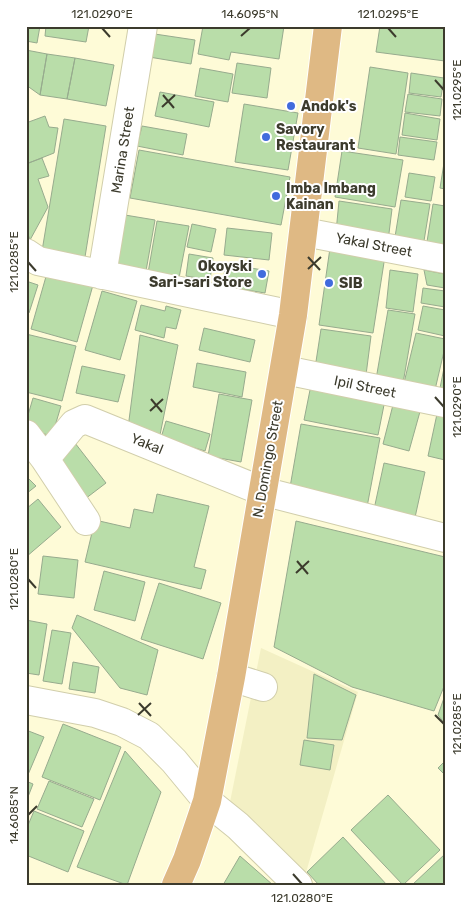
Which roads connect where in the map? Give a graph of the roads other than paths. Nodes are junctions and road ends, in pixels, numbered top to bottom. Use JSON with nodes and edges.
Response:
{"nodes":[{"id":1,"x":143,"y":26,"type":"edge"},
{"id":2,"x":328,"y":26,"type":"edge"},
{"id":3,"x":304,"y":232,"type":"junction"},
{"id":4,"x":26,"y":253,"type":"edge"},
{"id":5,"x":445,"y":259,"type":"edge"},
{"id":6,"x":102,"y":275,"type":"junction"},
{"id":7,"x":293,"y":315,"type":"junction"},
{"id":8,"x":284,"y":370,"type":"junction"},
{"id":9,"x":445,"y":403,"type":"edge"},
{"id":10,"x":26,"y":434,"type":"edge"},
{"id":11,"x":45,"y":459,"type":"junction"},
{"id":12,"x":262,"y":490,"type":"junction"},
{"id":13,"x":86,"y":521,"type":"dead end"},
{"id":14,"x":445,"y":538,"type":"edge"},
{"id":15,"x":231,"y":677,"type":"junction"},
{"id":16,"x":263,"y":687,"type":"dead end"},
{"id":17,"x":26,"y":700,"type":"edge"},
{"id":18,"x":207,"y":801,"type":"junction"},
{"id":19,"x":176,"y":885,"type":"edge"},
{"id":20,"x":298,"y":885,"type":"edge"}],
"edges":[{"from":1,"to":6,"type":"street","name":"Marina Street"},
{"from":2,"to":3,"type":"main road","name":"N. Domingo Street"},
{"from":3,"to":5,"type":"street","name":"Yakal Street"},
{"from":3,"to":7,"type":"main road","name":"N. Domingo Street"},
{"from":4,"to":6,"type":"street"},
{"from":6,"to":7,"type":"street"},
{"from":7,"to":8,"type":"main road","name":"N. Domingo Street"},
{"from":8,"to":9,"type":"street","name":"Ipil Street"},
{"from":8,"to":12,"type":"main road","name":"N. Domingo Street"},
{"from":10,"to":11,"type":"street"},
{"from":11,"to":12,"type":"street","name":"Yakal"},
{"from":11,"to":13,"type":"street"},
{"from":12,"to":14,"type":"street"},
{"from":12,"to":15,"type":"main road","name":"N. Domingo Street"},
{"from":15,"to":16,"type":"street"},
{"from":15,"to":18,"type":"main road","name":"N. Domingo Street"},
{"from":17,"to":18,"type":"street"},
{"from":18,"to":19,"type":"main road","name":"N. Domingo Street"},
{"from":18,"to":20,"type":"street"}]}
